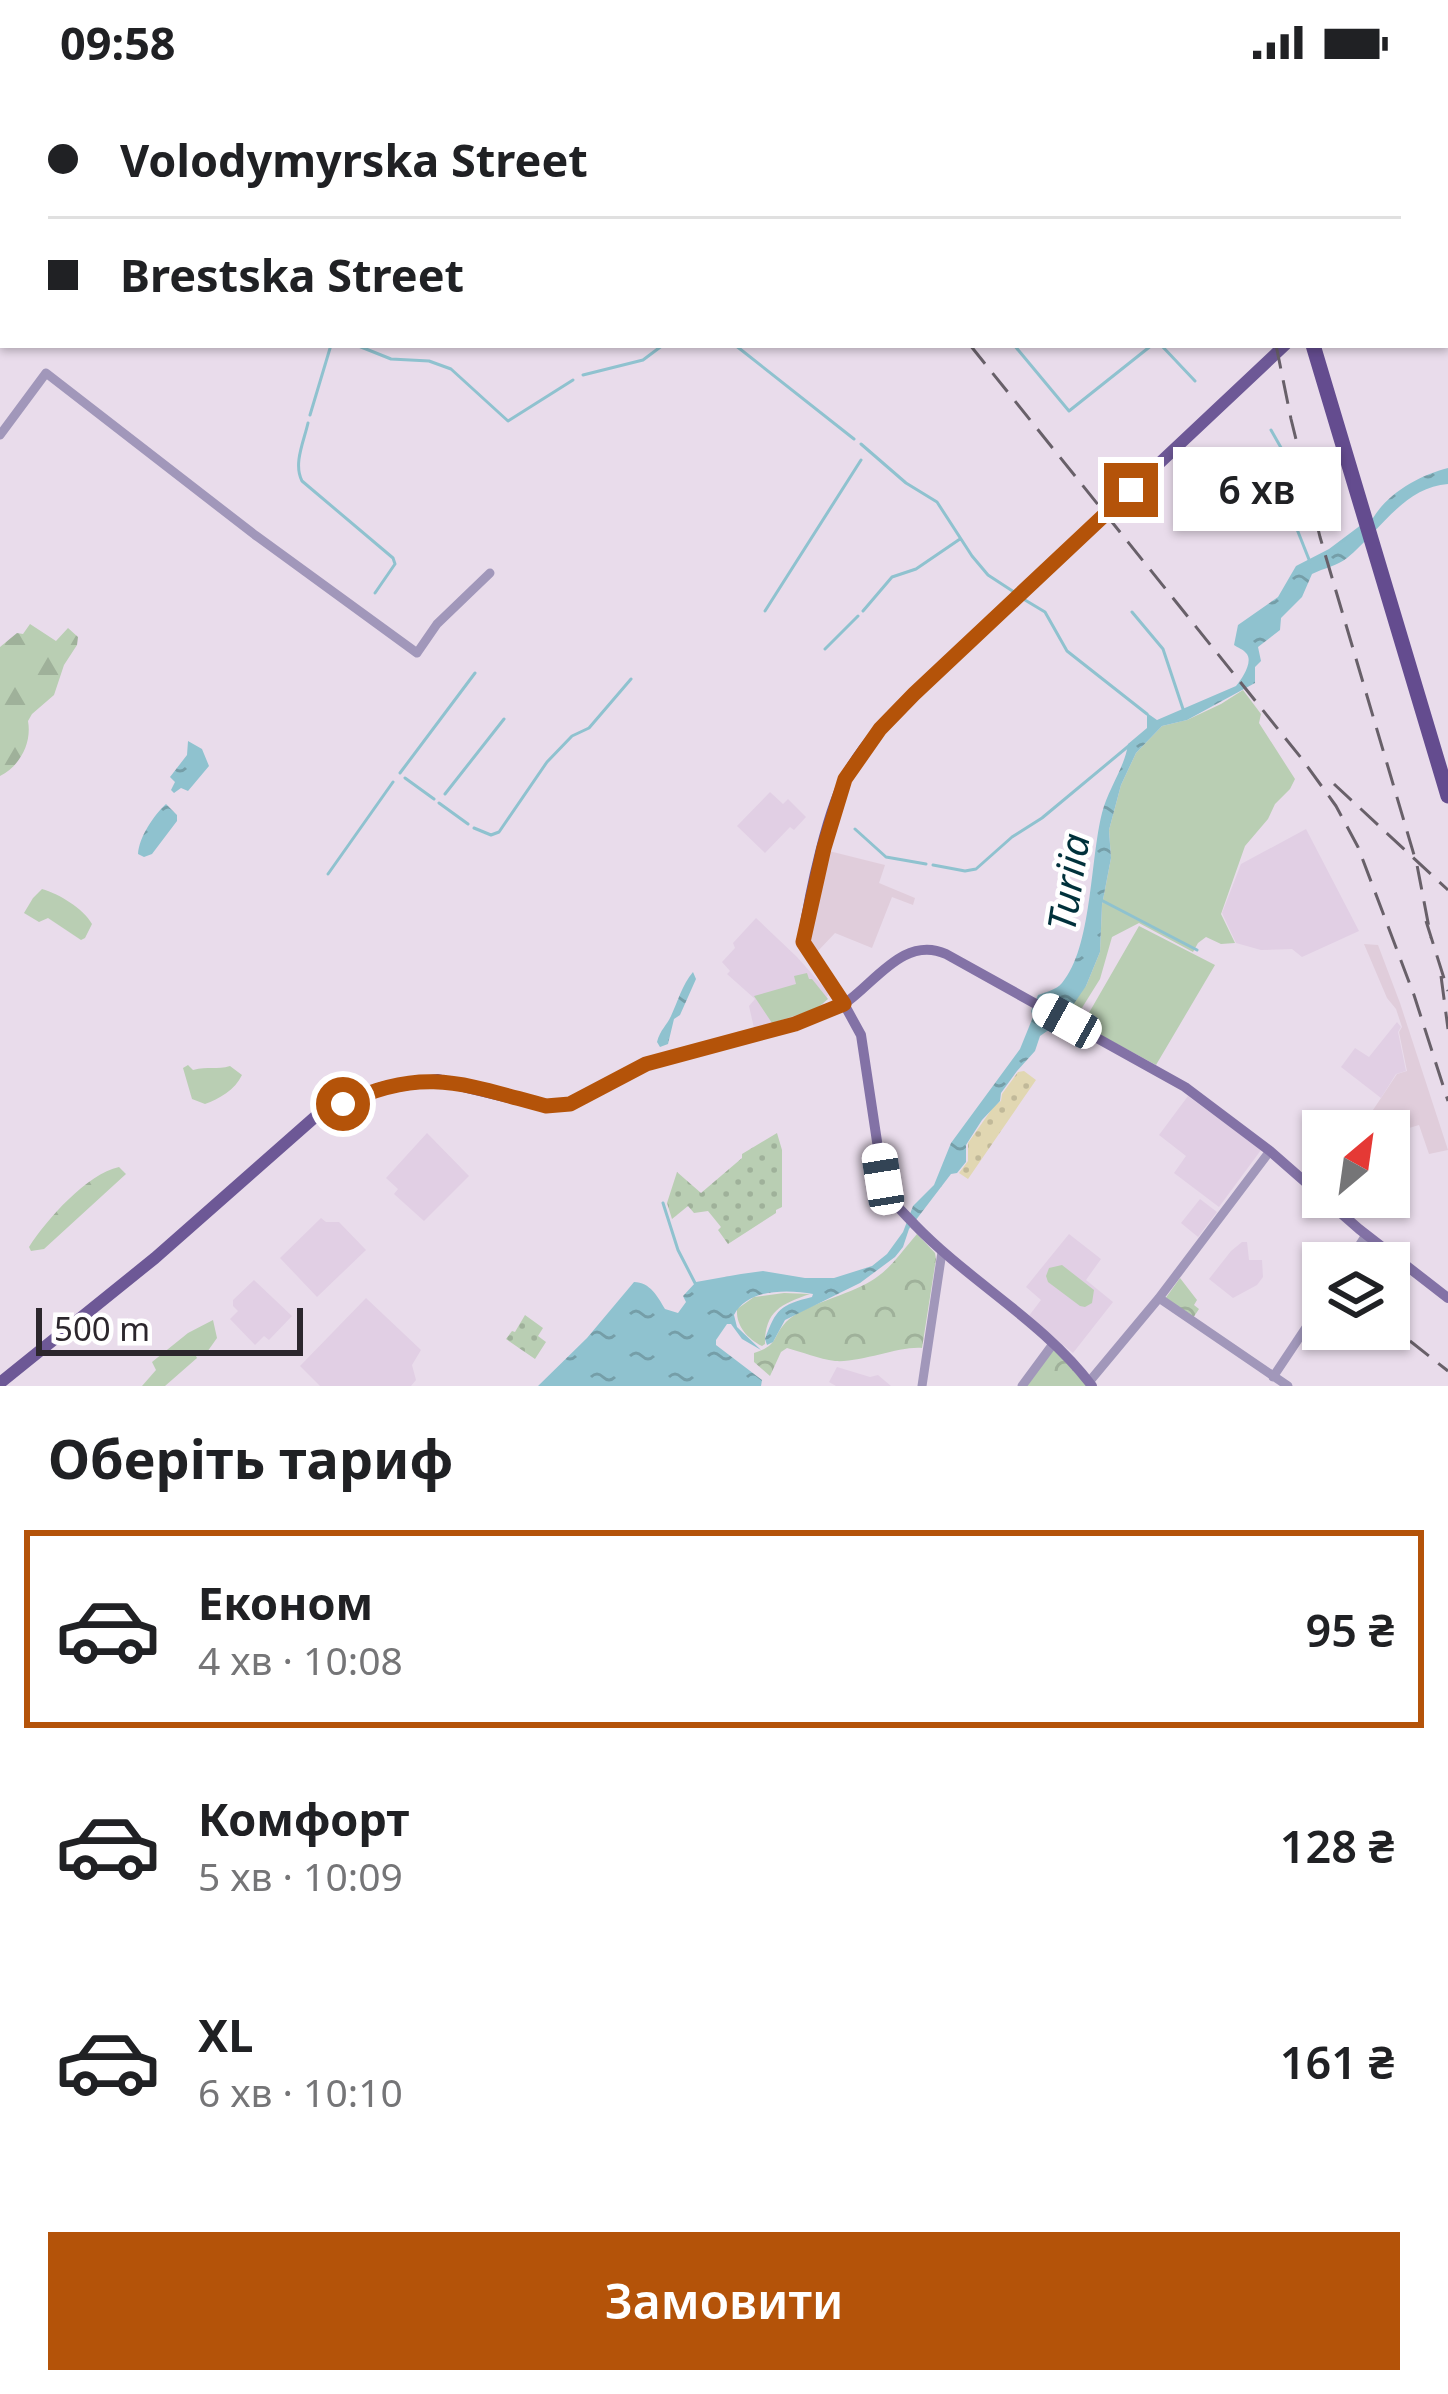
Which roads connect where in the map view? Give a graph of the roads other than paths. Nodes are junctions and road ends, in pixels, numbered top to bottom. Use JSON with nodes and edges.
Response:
{"nodes":[{"id":1,"x":1282,"y":348,"type":"edge"},
{"id":2,"x":1313,"y":348,"type":"edge"},
{"id":3,"x":0,"y":435,"type":"edge"},
{"id":4,"x":490,"y":573,"type":"dead end"},
{"id":5,"x":1448,"y":796,"type":"edge"},
{"id":6,"x":844,"y":1004,"type":"junction"},
{"id":7,"x":1271,"y":1155,"type":"junction"},
{"id":8,"x":1366,"y":1235,"type":"junction"},
{"id":9,"x":1362,"y":1242,"type":"edge"},
{"id":10,"x":942,"y":1252,"type":"junction"},
{"id":11,"x":1159,"y":1298,"type":"junction"},
{"id":12,"x":1448,"y":1298,"type":"edge"},
{"id":13,"x":1302,"y":1334,"type":"edge"},
{"id":14,"x":1053,"y":1344,"type":"junction"},
{"id":15,"x":1273,"y":1377,"type":"junction"},
{"id":16,"x":0,"y":1383,"type":"edge"},
{"id":17,"x":1090,"y":1384,"type":"edge"},
{"id":18,"x":922,"y":1386,"type":"edge"},
{"id":19,"x":1022,"y":1386,"type":"edge"},
{"id":20,"x":1288,"y":1386,"type":"edge"}],
"edges":[{"from":1,"to":6,"type":"main road"},
{"from":2,"to":5,"type":"highway"},
{"from":3,"to":4,"type":"street"},
{"from":6,"to":7,"type":"main road"},
{"from":6,"to":10,"type":"main road"},
{"from":6,"to":16,"type":"main road"},
{"from":7,"to":8,"type":"main road"},
{"from":7,"to":11,"type":"street"},
{"from":8,"to":9,"type":"street"},
{"from":8,"to":12,"type":"main road"},
{"from":10,"to":14,"type":"main road"},
{"from":10,"to":18,"type":"street"},
{"from":11,"to":15,"type":"street"},
{"from":11,"to":17,"type":"street"},
{"from":13,"to":15,"type":"street"},
{"from":14,"to":17,"type":"main road"},
{"from":14,"to":19,"type":"street"},
{"from":15,"to":20,"type":"street"}]}
